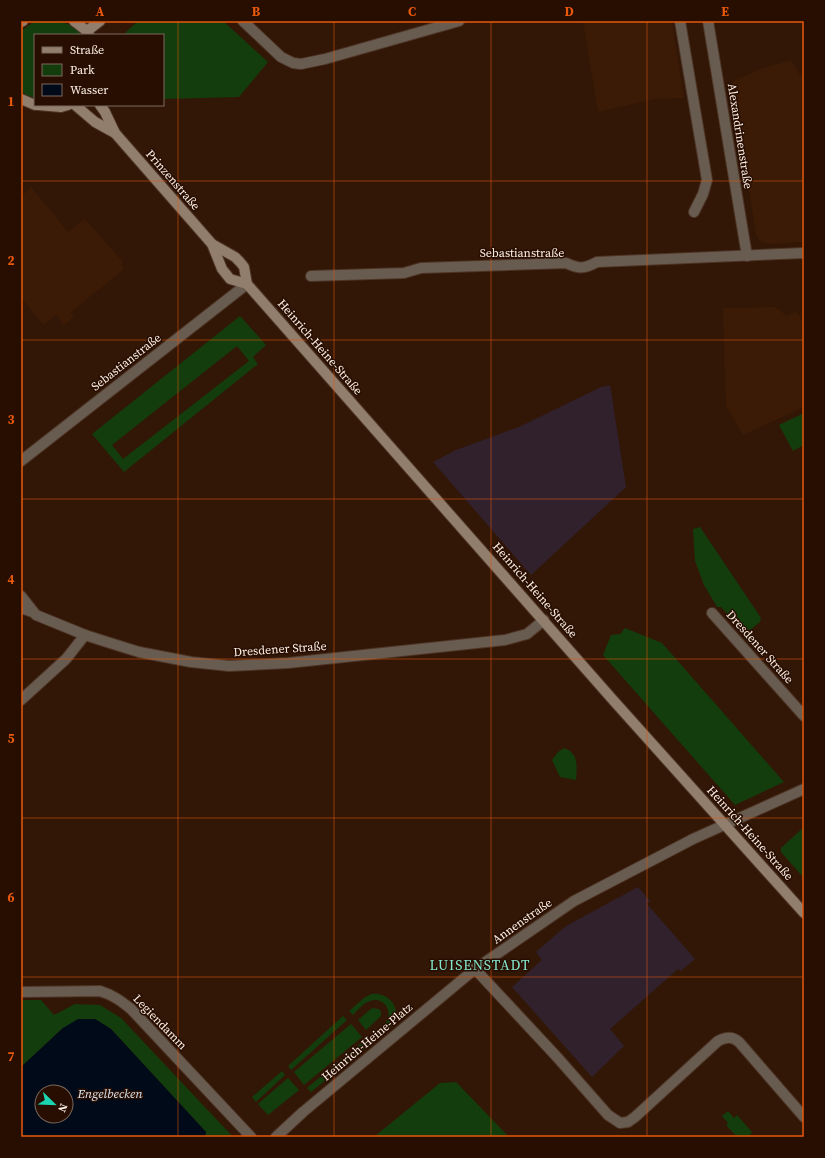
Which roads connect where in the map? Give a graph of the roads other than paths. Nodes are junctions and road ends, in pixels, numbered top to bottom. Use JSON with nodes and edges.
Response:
{"nodes":[{"id":1,"x":74,"y":21,"type":"edge"},
{"id":2,"x":100,"y":21,"type":"edge"},
{"id":3,"x":243,"y":21,"type":"edge"},
{"id":4,"x":459,"y":21,"type":"edge"},
{"id":5,"x":680,"y":21,"type":"edge"},
{"id":6,"x":708,"y":21,"type":"edge"},
{"id":7,"x":88,"y":33,"type":"edge"},
{"id":8,"x":21,"y":99,"type":"edge"},
{"id":9,"x":34,"y":104,"type":"edge"},
{"id":10,"x":50,"y":106,"type":"edge"},
{"id":11,"x":64,"y":106,"type":"edge"},
{"id":12,"x":76,"y":106,"type":"edge"},
{"id":13,"x":101,"y":106,"type":"edge"},
{"id":14,"x":115,"y":133,"type":"junction"},
{"id":15,"x":694,"y":212,"type":"dead end"},
{"id":16,"x":212,"y":244,"type":"junction"},
{"id":17,"x":804,"y":253,"type":"edge"},
{"id":18,"x":747,"y":256,"type":"junction"},
{"id":19,"x":311,"y":276,"type":"dead end"},
{"id":20,"x":247,"y":284,"type":"junction"},
{"id":21,"x":21,"y":461,"type":"edge"},
{"id":22,"x":21,"y":596,"type":"edge"},
{"id":23,"x":21,"y":609,"type":"edge"},
{"id":24,"x":712,"y":612,"type":"dead end"},
{"id":25,"x":36,"y":614,"type":"junction"},
{"id":26,"x":544,"y":620,"type":"junction"},
{"id":27,"x":85,"y":635,"type":"junction"},
{"id":28,"x":21,"y":700,"type":"edge"},
{"id":29,"x":804,"y":716,"type":"edge"},
{"id":30,"x":804,"y":789,"type":"edge"},
{"id":31,"x":725,"y":824,"type":"junction"},
{"id":32,"x":804,"y":913,"type":"edge"},
{"id":33,"x":475,"y":969,"type":"junction"},
{"id":34,"x":21,"y":992,"type":"edge"},
{"id":35,"x":804,"y":1117,"type":"edge"},
{"id":36,"x":251,"y":1137,"type":"edge"},
{"id":37,"x":276,"y":1137,"type":"edge"}],
"edges":[{"from":1,"to":7,"type":"main road"},
{"from":2,"to":7,"type":"main road"},
{"from":3,"to":4,"type":"street"},
{"from":5,"to":15,"type":"street"},
{"from":6,"to":18,"type":"street","name":"Alexandrinenstraße"},
{"from":8,"to":9,"type":"main road"},
{"from":10,"to":11,"type":"main road"},
{"from":12,"to":14,"type":"main road","name":"Prinzenstraße"},
{"from":13,"to":14,"type":"main road","name":"Prinzenstraße"},
{"from":14,"to":16,"type":"main road","name":"Prinzenstraße"},
{"from":16,"to":20,"type":"main road","name":"Prinzenstraße"},
{"from":16,"to":20,"type":"main road","name":"Prinzenstraße"},
{"from":17,"to":18,"type":"street","name":"Sebastianstraße"},
{"from":18,"to":19,"type":"street","name":"Sebastianstraße"},
{"from":20,"to":21,"type":"street","name":"Sebastianstraße"},
{"from":20,"to":26,"type":"main road","name":"Heinrich-Heine-Straße"},
{"from":22,"to":25,"type":"street"},
{"from":23,"to":25,"type":"street","name":"Dresdener Straße"},
{"from":24,"to":29,"type":"street","name":"Dresdener Straße"},
{"from":25,"to":27,"type":"street","name":"Dresdener Straße"},
{"from":26,"to":27,"type":"street","name":"Dresdener Straße"},
{"from":26,"to":31,"type":"main road","name":"Heinrich-Heine-Straße"},
{"from":27,"to":28,"type":"street"},
{"from":30,"to":31,"type":"street","name":"Annenstraße"},
{"from":31,"to":32,"type":"main road","name":"Heinrich-Heine-Straße"},
{"from":31,"to":33,"type":"street","name":"Annenstraße"},
{"from":33,"to":35,"type":"street"},
{"from":33,"to":37,"type":"street","name":"Heinrich-Heine-Platz"},
{"from":34,"to":36,"type":"street","name":"Legiendamm"}]}
